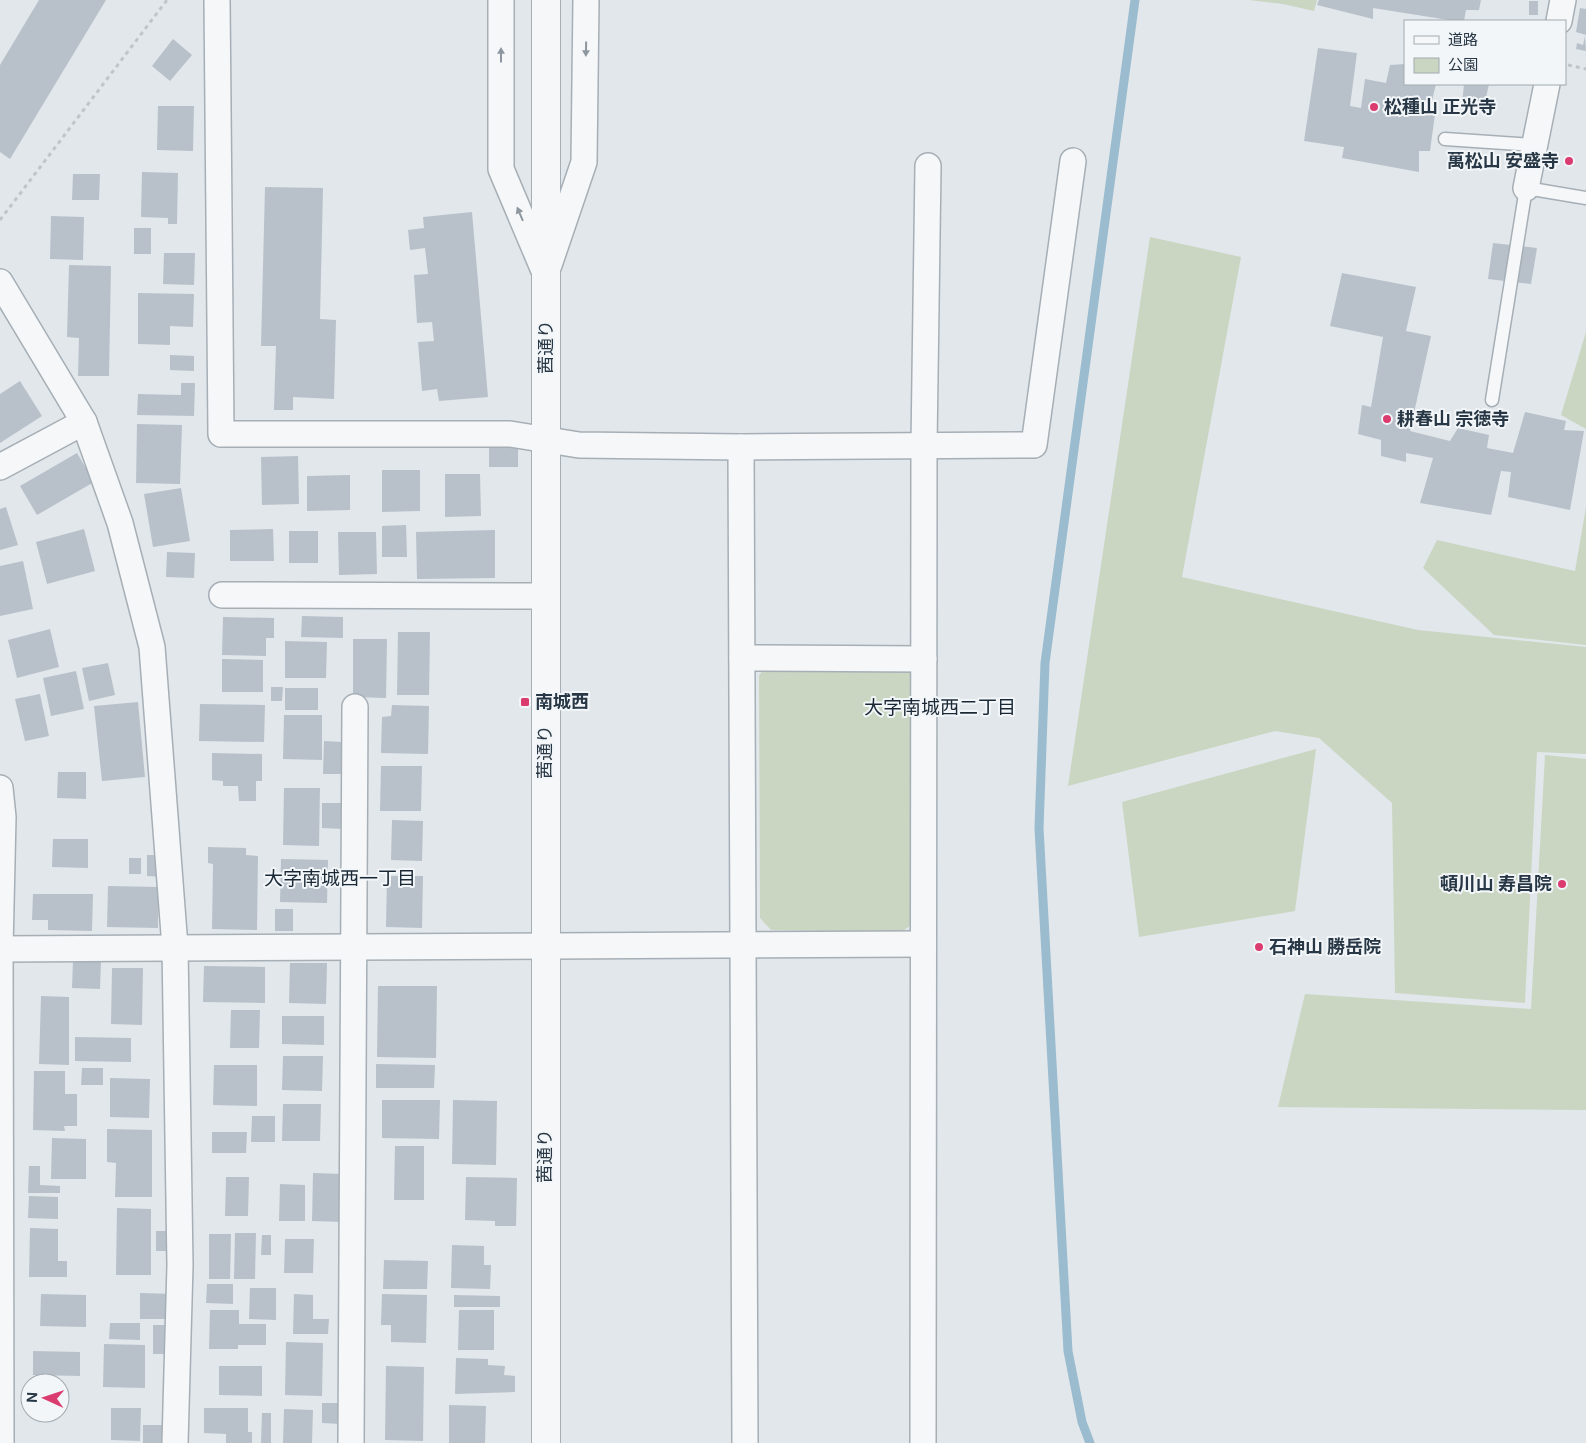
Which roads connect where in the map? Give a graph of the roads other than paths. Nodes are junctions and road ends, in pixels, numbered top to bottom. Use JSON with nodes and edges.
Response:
{"nodes":[{"id":1,"x":217,"y":0,"type":"edge"},
{"id":2,"x":501,"y":0,"type":"edge"},
{"id":3,"x":546,"y":0,"type":"edge"},
{"id":4,"x":586,"y":0,"type":"edge"},
{"id":5,"x":1563,"y":0,"type":"edge"},
{"id":6,"x":1559,"y":20,"type":"edge"},
{"id":7,"x":1546,"y":85,"type":"edge"},
{"id":8,"x":1445,"y":139,"type":"dead end"},
{"id":9,"x":1534,"y":145,"type":"junction"},
{"id":10,"x":1073,"y":161,"type":"dead end"},
{"id":11,"x":928,"y":166,"type":"dead end"},
{"id":12,"x":1526,"y":188,"type":"junction"},
{"id":13,"x":1586,"y":198,"type":"edge"},
{"id":14,"x":546,"y":275,"type":"junction"},
{"id":15,"x":0,"y":282,"type":"edge"},
{"id":16,"x":1492,"y":400,"type":"dead end"},
{"id":17,"x":84,"y":422,"type":"junction"},
{"id":18,"x":546,"y":441,"type":"junction"},
{"id":19,"x":924,"y":446,"type":"junction"},
{"id":20,"x":741,"y":447,"type":"junction"},
{"id":21,"x":0,"y":466,"type":"edge"},
{"id":22,"x":222,"y":595,"type":"dead end"},
{"id":23,"x":546,"y":596,"type":"junction"},
{"id":24,"x":742,"y":658,"type":"junction"},
{"id":25,"x":924,"y":659,"type":"junction"},
{"id":26,"x":354,"y":707,"type":"dead end"},
{"id":27,"x":0,"y":788,"type":"edge"},
{"id":28,"x":923,"y":944,"type":"junction"},
{"id":29,"x":744,"y":946,"type":"junction"},
{"id":30,"x":174,"y":947,"type":"junction"},
{"id":31,"x":545,"y":947,"type":"junction"},
{"id":32,"x":353,"y":948,"type":"junction"},
{"id":33,"x":0,"y":949,"type":"edge"},
{"id":34,"x":1,"y":1443,"type":"edge"},
{"id":35,"x":175,"y":1443,"type":"edge"},
{"id":36,"x":351,"y":1443,"type":"edge"},
{"id":37,"x":546,"y":1443,"type":"edge"},
{"id":38,"x":745,"y":1443,"type":"edge"},
{"id":39,"x":923,"y":1443,"type":"edge"}],
"edges":[{"from":1,"to":18,"type":"street"},
{"from":14,"to":2,"type":"street","one_way":true},
{"from":3,"to":14,"type":"street","name":"茜通り"},
{"from":4,"to":14,"type":"street","one_way":true},
{"from":5,"to":6,"type":"street"},
{"from":7,"to":9,"type":"street"},
{"from":8,"to":9,"type":"lane"},
{"from":9,"to":12,"type":"street"},
{"from":10,"to":19,"type":"street"},
{"from":11,"to":19,"type":"street"},
{"from":12,"to":13,"type":"lane"},
{"from":12,"to":16,"type":"lane"},
{"from":14,"to":18,"type":"street","name":"茜通り"},
{"from":15,"to":17,"type":"street"},
{"from":17,"to":21,"type":"street"},
{"from":17,"to":30,"type":"street"},
{"from":18,"to":20,"type":"street"},
{"from":18,"to":23,"type":"street","name":"茜通り"},
{"from":19,"to":20,"type":"street"},
{"from":19,"to":25,"type":"street"},
{"from":20,"to":24,"type":"street"},
{"from":22,"to":23,"type":"street"},
{"from":23,"to":31,"type":"street","name":"茜通り"},
{"from":24,"to":25,"type":"street"},
{"from":24,"to":29,"type":"street"},
{"from":25,"to":28,"type":"street"},
{"from":26,"to":32,"type":"street"},
{"from":27,"to":33,"type":"street"},
{"from":28,"to":29,"type":"street"},
{"from":28,"to":39,"type":"street"},
{"from":29,"to":31,"type":"street"},
{"from":29,"to":38,"type":"street"},
{"from":30,"to":32,"type":"street"},
{"from":30,"to":33,"type":"street"},
{"from":30,"to":35,"type":"street"},
{"from":31,"to":32,"type":"street"},
{"from":31,"to":37,"type":"street","name":"茜通り"},
{"from":32,"to":36,"type":"street"},
{"from":33,"to":34,"type":"street"}]}
